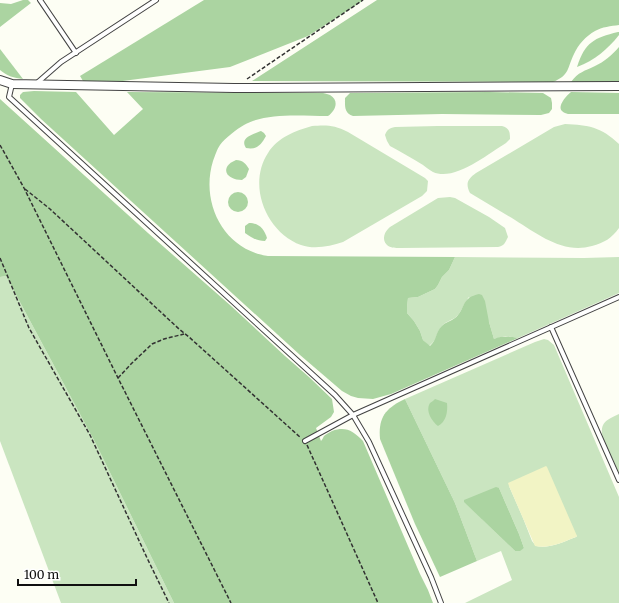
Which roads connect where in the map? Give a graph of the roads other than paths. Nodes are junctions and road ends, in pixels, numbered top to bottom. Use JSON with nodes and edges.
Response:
{"nodes":[{"id":1,"x":40,"y":0,"type":"edge"},
{"id":2,"x":156,"y":0,"type":"edge"},
{"id":3,"x":76,"y":53,"type":"junction"},
{"id":4,"x":0,"y":80,"type":"edge"},
{"id":5,"x":12,"y":84,"type":"junction"},
{"id":6,"x":36,"y":84,"type":"junction"},
{"id":7,"x":619,"y":86,"type":"edge"},
{"id":8,"x":619,"y":297,"type":"edge"},
{"id":9,"x":551,"y":327,"type":"junction"},
{"id":10,"x":353,"y":415,"type":"junction"},
{"id":11,"x":305,"y":441,"type":"road end"},
{"id":12,"x":619,"y":480,"type":"edge"},
{"id":13,"x":441,"y":603,"type":"edge"}],
"edges":[{"from":1,"to":3,"type":"lane"},
{"from":2,"to":3,"type":"lane"},
{"from":3,"to":6,"type":"lane"},
{"from":4,"to":5,"type":"street"},
{"from":5,"to":6,"type":"street"},
{"from":5,"to":10,"type":"lane"},
{"from":6,"to":7,"type":"street"},
{"from":8,"to":9,"type":"lane"},
{"from":9,"to":10,"type":"lane"},
{"from":9,"to":12,"type":"lane"},
{"from":10,"to":11,"type":"lane"},
{"from":10,"to":13,"type":"lane"}]}
